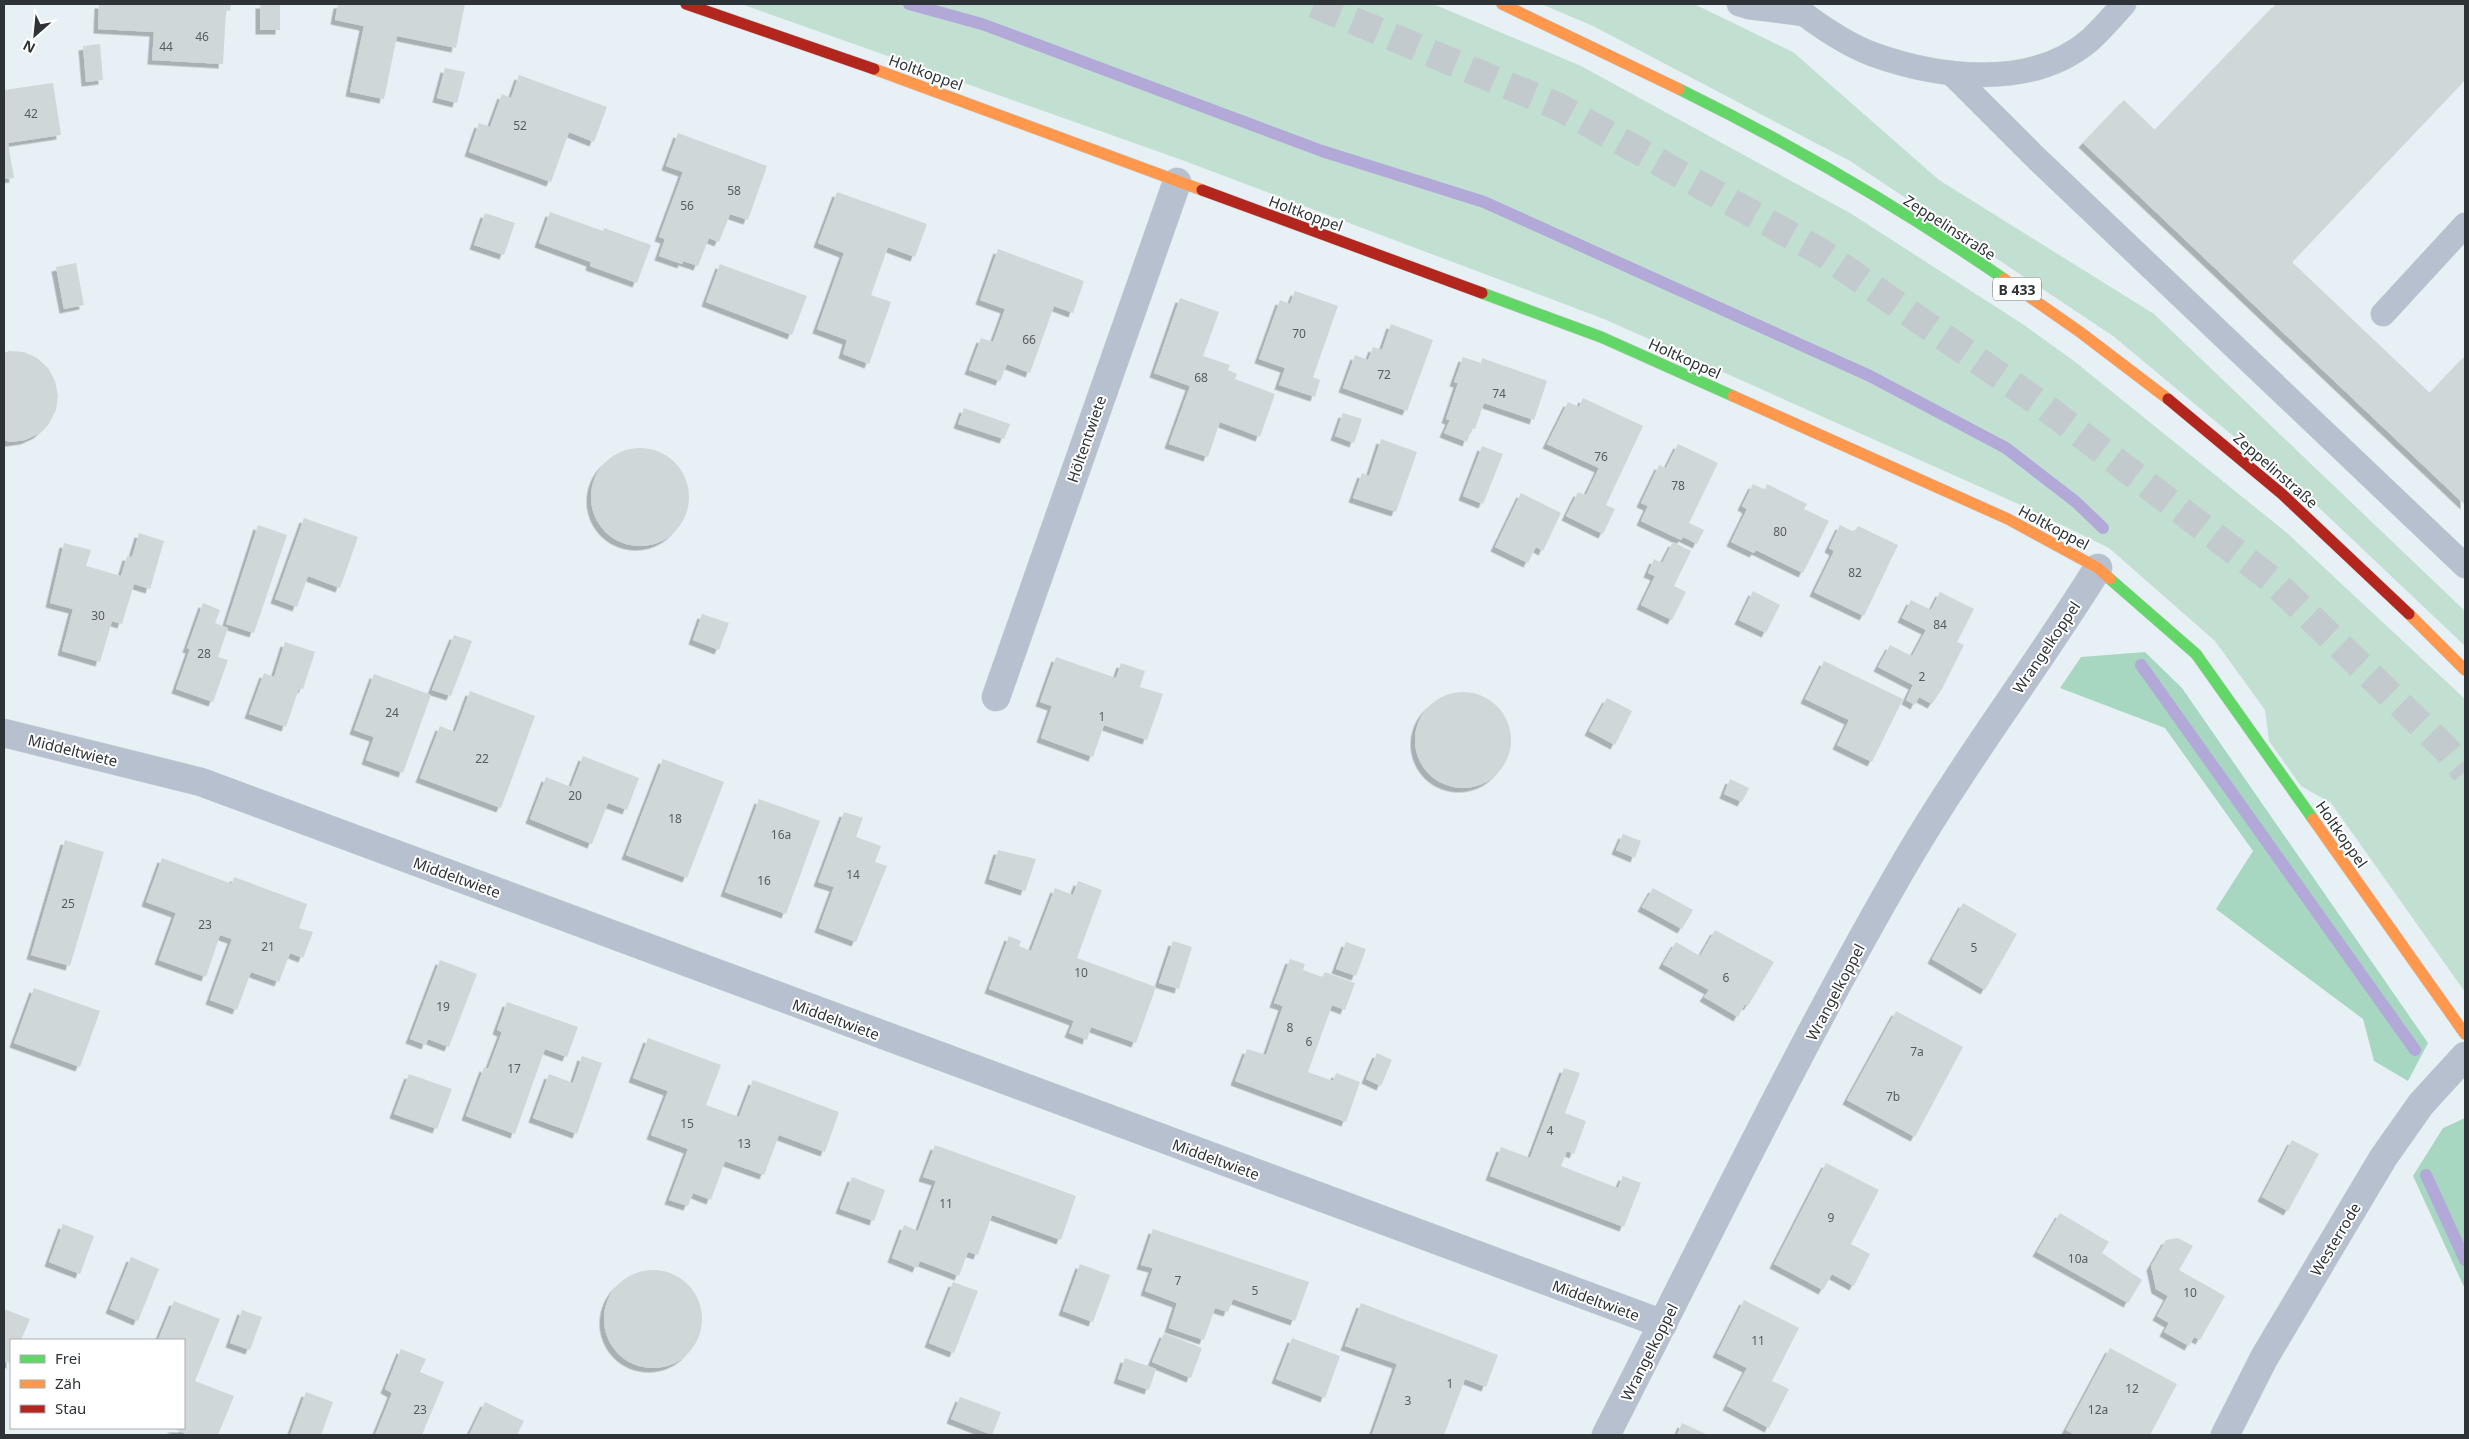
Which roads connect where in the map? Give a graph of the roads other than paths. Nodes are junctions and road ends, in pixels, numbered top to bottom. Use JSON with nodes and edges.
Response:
{"nodes":[{"id":1,"x":686,"y":4,"type":"edge"},
{"id":2,"x":1502,"y":4,"type":"edge"},
{"id":3,"x":1739,"y":4,"type":"edge"},
{"id":4,"x":2124,"y":4,"type":"edge"},
{"id":5,"x":1797,"y":9,"type":"edge"},
{"id":6,"x":1951,"y":73,"type":"junction"},
{"id":7,"x":1176,"y":182,"type":"junction"},
{"id":8,"x":2465,"y":225,"type":"edge"},
{"id":9,"x":2383,"y":314,"type":"dead end"},
{"id":10,"x":2465,"y":566,"type":"edge"},
{"id":11,"x":2098,"y":568,"type":"junction"},
{"id":12,"x":2465,"y":670,"type":"edge"},
{"id":13,"x":996,"y":697,"type":"dead end"},
{"id":14,"x":4,"y":733,"type":"edge"},
{"id":15,"x":2465,"y":1034,"type":"edge"},
{"id":16,"x":2465,"y":1056,"type":"edge"},
{"id":17,"x":1663,"y":1324,"type":"junction"},
{"id":18,"x":1606,"y":1435,"type":"edge"},
{"id":19,"x":2225,"y":1435,"type":"edge"}],
"edges":[{"from":1,"to":7,"type":"main road","name":"Holtkoppel"},
{"from":2,"to":12,"type":"main road","name":"Zeppelinstraße","number":"B 433"},
{"from":3,"to":5,"type":"lane"},
{"from":4,"to":6,"type":"lane"},
{"from":5,"to":6,"type":"lane"},
{"from":6,"to":10,"type":"lane"},
{"from":7,"to":11,"type":"main road","name":"Holtkoppel"},
{"from":7,"to":13,"type":"street","name":"Höltentwiete"},
{"from":8,"to":9,"type":"lane"},
{"from":11,"to":15,"type":"main road","name":"Holtkoppel"},
{"from":11,"to":17,"type":"street","name":"Wrangelkoppel"},
{"from":14,"to":17,"type":"street","name":"Middeltwiete"},
{"from":16,"to":19,"type":"street","name":"Westerrode"},
{"from":17,"to":18,"type":"street","name":"Wrangelkoppel"}]}
